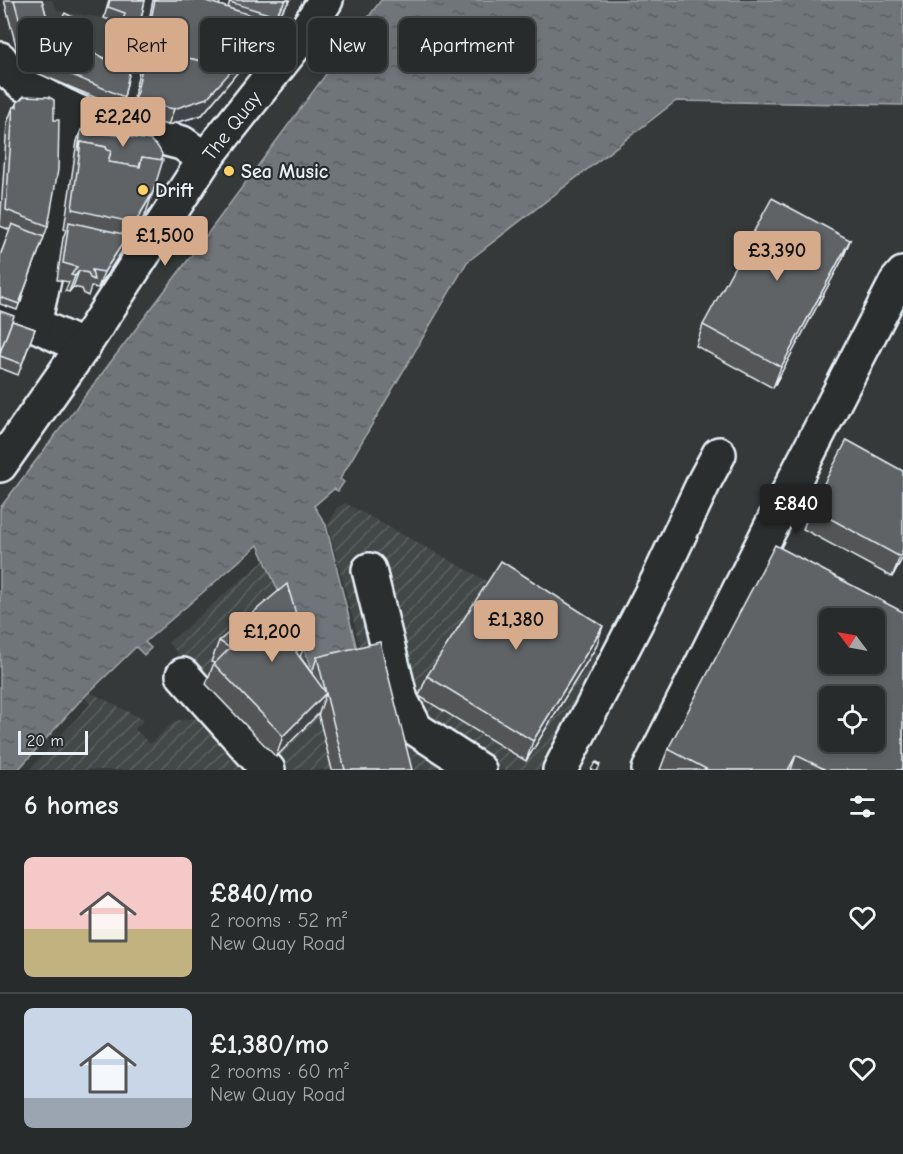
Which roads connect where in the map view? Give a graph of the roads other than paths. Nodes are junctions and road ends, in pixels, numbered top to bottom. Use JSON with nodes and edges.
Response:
{"nodes":[{"id":1,"x":326,"y":0,"type":"edge"},
{"id":2,"x":3,"y":74,"type":"edge"},
{"id":3,"x":68,"y":107,"type":"junction"},
{"id":4,"x":205,"y":159,"type":"junction"},
{"id":5,"x":903,"y":274,"type":"edge"},
{"id":6,"x":0,"y":313,"type":"edge"},
{"id":7,"x":891,"y":323,"type":"edge"},
{"id":8,"x":34,"y":324,"type":"junction"},
{"id":9,"x":83,"y":347,"type":"junction"},
{"id":10,"x":720,"y":454,"type":"dead end"},
{"id":11,"x":0,"y":465,"type":"edge"},
{"id":12,"x":761,"y":546,"type":"junction"},
{"id":13,"x":792,"y":562,"type":"edge"},
{"id":14,"x":369,"y":570,"type":"dead end"},
{"id":15,"x":183,"y":675,"type":"dead end"},
{"id":16,"x":268,"y":770,"type":"edge"},
{"id":17,"x":479,"y":770,"type":"edge"},
{"id":18,"x":560,"y":770,"type":"edge"},
{"id":19,"x":649,"y":770,"type":"edge"}],
"edges":[{"from":1,"to":4,"type":"street","name":"The Quay"},
{"from":2,"to":3,"type":"street"},
{"from":3,"to":4,"type":"street"},
{"from":3,"to":8,"type":"street"},
{"from":4,"to":9,"type":"street","name":"The Quay"},
{"from":5,"to":7,"type":"street"},
{"from":6,"to":8,"type":"street"},
{"from":7,"to":12,"type":"street"},
{"from":8,"to":9,"type":"street"},
{"from":9,"to":11,"type":"street","name":"The Quay"},
{"from":10,"to":18,"type":"street"},
{"from":12,"to":13,"type":"street"},
{"from":12,"to":19,"type":"street"},
{"from":14,"to":17,"type":"street"},
{"from":15,"to":16,"type":"street"}]}
